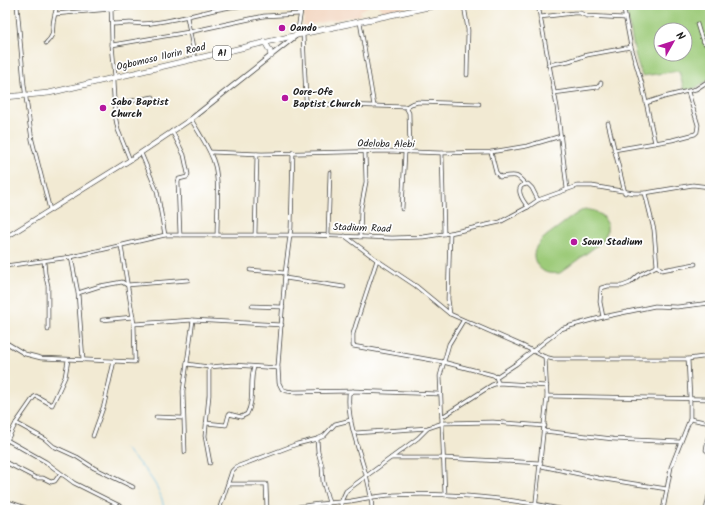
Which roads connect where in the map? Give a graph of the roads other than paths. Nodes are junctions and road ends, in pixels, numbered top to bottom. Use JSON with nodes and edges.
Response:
{"nodes":[{"id":1,"x":17,"y":5,"type":"edge"},
{"id":2,"x":56,"y":5,"type":"edge"},
{"id":3,"x":111,"y":5,"type":"edge"},
{"id":4,"x":129,"y":5,"type":"edge"},
{"id":5,"x":302,"y":5,"type":"edge"},
{"id":6,"x":438,"y":5,"type":"edge"},
{"id":7,"x":464,"y":5,"type":"edge"},
{"id":8,"x":538,"y":5,"type":"edge"},
{"id":9,"x":623,"y":5,"type":"edge"},
{"id":10,"x":239,"y":6,"type":"dead end"},
{"id":11,"x":111,"y":9,"type":"junction"},
{"id":12,"x":55,"y":14,"type":"junction"},
{"id":13,"x":300,"y":14,"type":"junction"},
{"id":14,"x":187,"y":17,"type":"junction"},
{"id":15,"x":540,"y":17,"type":"junction"},
{"id":16,"x":625,"y":18,"type":"junction"},
{"id":17,"x":360,"y":22,"type":"junction"},
{"id":18,"x":112,"y":24,"type":"junction"},
{"id":19,"x":697,"y":24,"type":"dead end"},
{"id":20,"x":189,"y":32,"type":"junction"},
{"id":21,"x":300,"y":35,"type":"junction"},
{"id":22,"x":264,"y":42,"type":"junction"},
{"id":23,"x":46,"y":43,"type":"dead end"},
{"id":24,"x":112,"y":46,"type":"junction"},
{"id":25,"x":631,"y":47,"type":"junction"},
{"id":26,"x":710,"y":47,"type":"edge"},
{"id":27,"x":271,"y":56,"type":"junction"},
{"id":28,"x":195,"y":59,"type":"junction"},
{"id":29,"x":548,"y":65,"type":"junction"},
{"id":30,"x":467,"y":75,"type":"dead end"},
{"id":31,"x":115,"y":77,"type":"junction"},
{"id":32,"x":710,"y":80,"type":"edge"},
{"id":33,"x":601,"y":83,"type":"dead end"},
{"id":34,"x":688,"y":92,"type":"junction"},
{"id":35,"x":554,"y":93,"type":"junction"},
{"id":36,"x":27,"y":96,"type":"junction"},
{"id":37,"x":5,"y":97,"type":"edge"},
{"id":38,"x":153,"y":97,"type":"dead end"},
{"id":39,"x":646,"y":103,"type":"junction"},
{"id":40,"x":115,"y":104,"type":"junction"},
{"id":41,"x":479,"y":104,"type":"dead end"},
{"id":42,"x":374,"y":106,"type":"junction"},
{"id":43,"x":406,"y":107,"type":"junction"},
{"id":44,"x":191,"y":119,"type":"junction"},
{"id":45,"x":608,"y":123,"type":"dead end"},
{"id":46,"x":172,"y":131,"type":"junction"},
{"id":47,"x":561,"y":136,"type":"junction"},
{"id":48,"x":655,"y":143,"type":"junction"},
{"id":49,"x":614,"y":150,"type":"junction"},
{"id":50,"x":365,"y":151,"type":"junction"},
{"id":51,"x":210,"y":152,"type":"junction"},
{"id":52,"x":293,"y":152,"type":"junction"},
{"id":53,"x":405,"y":152,"type":"junction"},
{"id":54,"x":410,"y":152,"type":"junction"},
{"id":55,"x":491,"y":152,"type":"junction"},
{"id":56,"x":141,"y":153,"type":"junction"},
{"id":57,"x":257,"y":154,"type":"junction"},
{"id":58,"x":442,"y":154,"type":"junction"},
{"id":59,"x":130,"y":160,"type":"junction"},
{"id":60,"x":330,"y":172,"type":"dead end"},
{"id":61,"x":525,"y":184,"type":"junction"},
{"id":62,"x":710,"y":187,"type":"edge"},
{"id":63,"x":567,"y":189,"type":"junction"},
{"id":64,"x":625,"y":192,"type":"junction"},
{"id":65,"x":645,"y":193,"type":"junction"},
{"id":66,"x":538,"y":200,"type":"junction"},
{"id":67,"x":528,"y":207,"type":"junction"},
{"id":68,"x":402,"y":209,"type":"dead end"},
{"id":69,"x":50,"y":210,"type":"junction"},
{"id":70,"x":450,"y":233,"type":"junction"},
{"id":71,"x":444,"y":234,"type":"junction"},
{"id":72,"x":165,"y":235,"type":"junction"},
{"id":73,"x":180,"y":235,"type":"junction"},
{"id":74,"x":217,"y":235,"type":"junction"},
{"id":75,"x":255,"y":235,"type":"junction"},
{"id":76,"x":289,"y":235,"type":"junction"},
{"id":77,"x":328,"y":235,"type":"junction"},
{"id":78,"x":345,"y":236,"type":"junction"},
{"id":79,"x":360,"y":237,"type":"junction"},
{"id":80,"x":5,"y":238,"type":"edge"},
{"id":81,"x":121,"y":246,"type":"junction"},
{"id":82,"x":71,"y":257,"type":"junction"},
{"id":83,"x":377,"y":260,"type":"junction"},
{"id":84,"x":44,"y":261,"type":"junction"},
{"id":85,"x":695,"y":264,"type":"dead end"},
{"id":86,"x":5,"y":266,"type":"edge"},
{"id":87,"x":657,"y":266,"type":"junction"},
{"id":88,"x":250,"y":270,"type":"dead end"},
{"id":89,"x":285,"y":273,"type":"junction"},
{"id":90,"x":285,"y":278,"type":"junction"},
{"id":91,"x":188,"y":280,"type":"dead end"},
{"id":92,"x":127,"y":285,"type":"junction"},
{"id":93,"x":344,"y":287,"type":"dead end"},
{"id":94,"x":78,"y":293,"type":"junction"},
{"id":95,"x":710,"y":303,"type":"edge"},
{"id":96,"x":252,"y":306,"type":"dead end"},
{"id":97,"x":283,"y":307,"type":"junction"},
{"id":98,"x":450,"y":314,"type":"junction"},
{"id":99,"x":133,"y":317,"type":"junction"},
{"id":100,"x":603,"y":317,"type":"junction"},
{"id":101,"x":102,"y":320,"type":"dead end"},
{"id":102,"x":193,"y":320,"type":"junction"},
{"id":103,"x":463,"y":321,"type":"junction"},
{"id":104,"x":134,"y":324,"type":"junction"},
{"id":105,"x":282,"y":325,"type":"junction"},
{"id":106,"x":48,"y":330,"type":"dead end"},
{"id":107,"x":5,"y":342,"type":"edge"},
{"id":108,"x":532,"y":351,"type":"junction"},
{"id":109,"x":710,"y":356,"type":"edge"},
{"id":110,"x":545,"y":357,"type":"junction"},
{"id":111,"x":68,"y":360,"type":"junction"},
{"id":112,"x":83,"y":360,"type":"junction"},
{"id":113,"x":688,"y":360,"type":"junction"},
{"id":114,"x":114,"y":361,"type":"junction"},
{"id":115,"x":443,"y":362,"type":"junction"},
{"id":116,"x":187,"y":364,"type":"junction"},
{"id":117,"x":209,"y":367,"type":"junction"},
{"id":118,"x":254,"y":367,"type":"junction"},
{"id":119,"x":278,"y":368,"type":"junction"},
{"id":120,"x":496,"y":377,"type":"junction"},
{"id":121,"x":498,"y":383,"type":"junction"},
{"id":122,"x":547,"y":386,"type":"junction"},
{"id":123,"x":353,"y":391,"type":"junction"},
{"id":124,"x":440,"y":394,"type":"junction"},
{"id":125,"x":547,"y":396,"type":"junction"},
{"id":126,"x":690,"y":399,"type":"junction"},
{"id":127,"x":710,"y":399,"type":"edge"},
{"id":128,"x":156,"y":417,"type":"dead end"},
{"id":129,"x":442,"y":417,"type":"junction"},
{"id":130,"x":183,"y":418,"type":"junction"},
{"id":131,"x":690,"y":419,"type":"junction"},
{"id":132,"x":351,"y":420,"type":"junction"},
{"id":133,"x":16,"y":423,"type":"junction"},
{"id":134,"x":206,"y":423,"type":"junction"},
{"id":135,"x":443,"y":423,"type":"junction"},
{"id":136,"x":710,"y":424,"type":"edge"},
{"id":137,"x":545,"y":426,"type":"junction"},
{"id":138,"x":428,"y":428,"type":"junction"},
{"id":139,"x":544,"y":431,"type":"junction"},
{"id":140,"x":355,"y":434,"type":"junction"},
{"id":141,"x":94,"y":436,"type":"dead end"},
{"id":142,"x":317,"y":439,"type":"junction"},
{"id":143,"x":7,"y":440,"type":"junction"},
{"id":144,"x":681,"y":442,"type":"junction"},
{"id":145,"x":5,"y":444,"type":"edge"},
{"id":146,"x":185,"y":452,"type":"dead end"},
{"id":147,"x":710,"y":453,"type":"edge"},
{"id":148,"x":392,"y":458,"type":"junction"},
{"id":149,"x":443,"y":458,"type":"junction"},
{"id":150,"x":5,"y":462,"type":"edge"},
{"id":151,"x":210,"y":463,"type":"dead end"},
{"id":152,"x":541,"y":464,"type":"junction"},
{"id":153,"x":366,"y":475,"type":"junction"},
{"id":154,"x":66,"y":478,"type":"junction"},
{"id":155,"x":228,"y":484,"type":"junction"},
{"id":156,"x":133,"y":488,"type":"dead end"},
{"id":157,"x":667,"y":489,"type":"junction"},
{"id":158,"x":710,"y":491,"type":"edge"},
{"id":159,"x":445,"y":495,"type":"junction"},
{"id":160,"x":370,"y":498,"type":"junction"},
{"id":161,"x":5,"y":500,"type":"edge"},
{"id":162,"x":341,"y":502,"type":"junction"},
{"id":163,"x":329,"y":503,"type":"junction"},
{"id":164,"x":535,"y":503,"type":"junction"},
{"id":165,"x":32,"y":510,"type":"edge"},
{"id":166,"x":128,"y":510,"type":"edge"},
{"id":167,"x":219,"y":510,"type":"edge"},
{"id":168,"x":266,"y":510,"type":"edge"},
{"id":169,"x":285,"y":510,"type":"edge"},
{"id":170,"x":323,"y":510,"type":"edge"},
{"id":171,"x":341,"y":510,"type":"edge"},
{"id":172,"x":372,"y":510,"type":"edge"},
{"id":173,"x":535,"y":510,"type":"edge"},
{"id":174,"x":565,"y":510,"type":"edge"},
{"id":175,"x":663,"y":510,"type":"edge"},
{"id":176,"x":706,"y":510,"type":"edge"}],
"edges":[{"from":1,"to":36,"type":"street"},
{"from":2,"to":12,"type":"street"},
{"from":3,"to":11,"type":"street"},
{"from":4,"to":11,"type":"street"},
{"from":5,"to":13,"type":"street"},
{"from":6,"to":17,"type":"highway","name":"Ogbomoso Ilorin Road","number":"A1"},
{"from":7,"to":30,"type":"street"},
{"from":8,"to":15,"type":"street"},
{"from":9,"to":16,"type":"street"},
{"from":10,"to":14,"type":"street"},
{"from":11,"to":12,"type":"street"},
{"from":11,"to":18,"type":"street"},
{"from":12,"to":23,"type":"street"},
{"from":13,"to":20,"type":"street"},
{"from":13,"to":21,"type":"street"},
{"from":14,"to":18,"type":"street"},
{"from":14,"to":20,"type":"street"},
{"from":15,"to":16,"type":"street"},
{"from":15,"to":29,"type":"street"},
{"from":16,"to":25,"type":"street"},
{"from":17,"to":21,"type":"highway","name":"Ogbomoso Ilorin Road","number":"A1"},
{"from":17,"to":42,"type":"street"},
{"from":18,"to":24,"type":"street"},
{"from":19,"to":26,"type":"street"},
{"from":20,"to":24,"type":"street"},
{"from":20,"to":28,"type":"street"},
{"from":21,"to":22,"type":"highway","name":"Ogbomoso Ilorin Road","number":"A1"},
{"from":21,"to":27,"type":"main road"},
{"from":21,"to":42,"type":"street"},
{"from":22,"to":27,"type":"highway"},
{"from":22,"to":28,"type":"highway","name":"Ogbomoso Ilorin Road","number":"A1"},
{"from":24,"to":31,"type":"street"},
{"from":25,"to":29,"type":"street"},
{"from":25,"to":39,"type":"street"},
{"from":27,"to":44,"type":"main road"},
{"from":28,"to":31,"type":"highway","name":"Ogbomoso Ilorin Road","number":"A1"},
{"from":29,"to":35,"type":"street"},
{"from":31,"to":36,"type":"highway","name":"Ogbomoso Ilorin Road","number":"A1"},
{"from":31,"to":40,"type":"street"},
{"from":32,"to":34,"type":"street"},
{"from":33,"to":35,"type":"street"},
{"from":34,"to":39,"type":"street"},
{"from":34,"to":48,"type":"street"},
{"from":35,"to":47,"type":"street"},
{"from":36,"to":37,"type":"highway","name":"Ogbomoso Ilorin Road","number":"A1"},
{"from":36,"to":69,"type":"street"},
{"from":38,"to":40,"type":"street"},
{"from":39,"to":48,"type":"street"},
{"from":40,"to":59,"type":"street"},
{"from":41,"to":43,"type":"street"},
{"from":42,"to":43,"type":"street"},
{"from":43,"to":54,"type":"street"},
{"from":44,"to":46,"type":"main road"},
{"from":44,"to":51,"type":"street"},
{"from":45,"to":49,"type":"street"},
{"from":46,"to":56,"type":"main road"},
{"from":46,"to":73,"type":"street"},
{"from":47,"to":55,"type":"street","name":"Odeloba Alebi"},
{"from":47,"to":63,"type":"street"},
{"from":48,"to":49,"type":"street"},
{"from":49,"to":64,"type":"street"},
{"from":50,"to":52,"type":"street","name":"Odeloba Alebi"},
{"from":50,"to":53,"type":"street","name":"Odeloba Alebi"},
{"from":50,"to":79,"type":"street"},
{"from":51,"to":57,"type":"street","name":"Odeloba Alebi"},
{"from":51,"to":74,"type":"street"},
{"from":52,"to":57,"type":"street","name":"Odeloba Alebi"},
{"from":52,"to":76,"type":"street"},
{"from":53,"to":54,"type":"street","name":"Odeloba Alebi"},
{"from":53,"to":68,"type":"street"},
{"from":54,"to":58,"type":"street","name":"Odeloba Alebi"},
{"from":55,"to":58,"type":"street","name":"Odeloba Alebi"},
{"from":55,"to":61,"type":"street"},
{"from":56,"to":59,"type":"main road"},
{"from":56,"to":72,"type":"street"},
{"from":57,"to":75,"type":"street"},
{"from":58,"to":71,"type":"street"},
{"from":59,"to":69,"type":"main road"},
{"from":60,"to":77,"type":"street"},
{"from":61,"to":66,"type":"street"},
{"from":61,"to":67,"type":"street"},
{"from":62,"to":65,"type":"street","name":"Stadium Road"},
{"from":63,"to":64,"type":"street","name":"Stadium Road"},
{"from":63,"to":66,"type":"street","name":"Stadium Road"},
{"from":64,"to":65,"type":"street","name":"Stadium Road"},
{"from":65,"to":87,"type":"street"},
{"from":66,"to":67,"type":"street","name":"Stadium Road"},
{"from":67,"to":70,"type":"street","name":"Stadium Road"},
{"from":69,"to":80,"type":"main road"},
{"from":70,"to":71,"type":"street","name":"Stadium Road"},
{"from":70,"to":98,"type":"street"},
{"from":71,"to":79,"type":"street","name":"Stadium Road"},
{"from":72,"to":73,"type":"street","name":"Stadium Road"},
{"from":72,"to":81,"type":"street","name":"Stadium Road"},
{"from":73,"to":74,"type":"street","name":"Stadium Road"},
{"from":74,"to":75,"type":"street","name":"Stadium Road"},
{"from":75,"to":76,"type":"street","name":"Stadium Road"},
{"from":76,"to":77,"type":"street","name":"Stadium Road"},
{"from":76,"to":89,"type":"street"},
{"from":77,"to":78,"type":"street","name":"Stadium Road"},
{"from":78,"to":79,"type":"street","name":"Stadium Road"},
{"from":78,"to":83,"type":"street"},
{"from":81,"to":82,"type":"street","name":"Stadium Road"},
{"from":81,"to":92,"type":"street"},
{"from":82,"to":84,"type":"street","name":"Stadium Road"},
{"from":82,"to":94,"type":"street"},
{"from":83,"to":98,"type":"street"},
{"from":83,"to":115,"type":"street"},
{"from":84,"to":86,"type":"street","name":"Stadium Road"},
{"from":84,"to":106,"type":"street"},
{"from":85,"to":87,"type":"street"},
{"from":87,"to":100,"type":"street"},
{"from":88,"to":89,"type":"street"},
{"from":89,"to":90,"type":"street"},
{"from":90,"to":93,"type":"street"},
{"from":90,"to":97,"type":"street"},
{"from":91,"to":92,"type":"street"},
{"from":92,"to":94,"type":"street"},
{"from":92,"to":99,"type":"street"},
{"from":94,"to":112,"type":"street"},
{"from":95,"to":100,"type":"street"},
{"from":96,"to":97,"type":"street"},
{"from":97,"to":105,"type":"street"},
{"from":98,"to":103,"type":"street"},
{"from":99,"to":101,"type":"street"},
{"from":99,"to":104,"type":"street"},
{"from":100,"to":108,"type":"street"},
{"from":102,"to":104,"type":"street"},
{"from":102,"to":105,"type":"street"},
{"from":102,"to":116,"type":"street"},
{"from":103,"to":108,"type":"street"},
{"from":103,"to":115,"type":"street"},
{"from":104,"to":114,"type":"street"},
{"from":105,"to":119,"type":"street"},
{"from":107,"to":111,"type":"street"},
{"from":108,"to":110,"type":"street"},
{"from":108,"to":120,"type":"street"},
{"from":109,"to":113,"type":"street"},
{"from":110,"to":113,"type":"street"},
{"from":110,"to":122,"type":"street"},
{"from":111,"to":112,"type":"street"},
{"from":111,"to":133,"type":"street"},
{"from":112,"to":114,"type":"street"},
{"from":113,"to":126,"type":"street"},
{"from":114,"to":141,"type":"street"},
{"from":115,"to":120,"type":"street"},
{"from":115,"to":124,"type":"street"},
{"from":116,"to":117,"type":"street"},
{"from":116,"to":130,"type":"street"},
{"from":117,"to":118,"type":"street"},
{"from":117,"to":134,"type":"street"},
{"from":118,"to":119,"type":"street"},
{"from":118,"to":134,"type":"street"},
{"from":119,"to":123,"type":"street"},
{"from":120,"to":121,"type":"street"},
{"from":121,"to":122,"type":"street"},
{"from":121,"to":129,"type":"street"},
{"from":122,"to":125,"type":"street"},
{"from":123,"to":124,"type":"street"},
{"from":123,"to":132,"type":"street"},
{"from":124,"to":129,"type":"street"},
{"from":125,"to":126,"type":"street"},
{"from":125,"to":137,"type":"street"},
{"from":126,"to":127,"type":"street"},
{"from":126,"to":131,"type":"street"},
{"from":128,"to":130,"type":"street"},
{"from":129,"to":135,"type":"street"},
{"from":130,"to":146,"type":"street"},
{"from":131,"to":136,"type":"street"},
{"from":131,"to":144,"type":"street"},
{"from":132,"to":140,"type":"street"},
{"from":132,"to":142,"type":"street"},
{"from":133,"to":143,"type":"street"},
{"from":133,"to":156,"type":"street"},
{"from":134,"to":151,"type":"street"},
{"from":135,"to":137,"type":"street"},
{"from":135,"to":138,"type":"street"},
{"from":135,"to":149,"type":"street"},
{"from":136,"to":147,"type":"street"},
{"from":137,"to":139,"type":"street"},
{"from":138,"to":140,"type":"street"},
{"from":138,"to":148,"type":"street"},
{"from":139,"to":144,"type":"street"},
{"from":139,"to":152,"type":"street"},
{"from":140,"to":153,"type":"street"},
{"from":142,"to":155,"type":"street"},
{"from":142,"to":163,"type":"street"},
{"from":143,"to":145,"type":"street"},
{"from":143,"to":154,"type":"street"},
{"from":144,"to":157,"type":"street"},
{"from":148,"to":149,"type":"street"},
{"from":148,"to":153,"type":"street"},
{"from":149,"to":152,"type":"street"},
{"from":149,"to":159,"type":"street"},
{"from":150,"to":154,"type":"street"},
{"from":152,"to":157,"type":"street"},
{"from":152,"to":164,"type":"street"},
{"from":153,"to":160,"type":"street"},
{"from":153,"to":162,"type":"street"},
{"from":154,"to":166,"type":"street"},
{"from":155,"to":167,"type":"street"},
{"from":155,"to":168,"type":"street"},
{"from":157,"to":175,"type":"street"},
{"from":158,"to":176,"type":"street"},
{"from":159,"to":160,"type":"street"},
{"from":159,"to":164,"type":"street"},
{"from":160,"to":162,"type":"street"},
{"from":160,"to":172,"type":"street"},
{"from":161,"to":165,"type":"street"},
{"from":162,"to":163,"type":"street"},
{"from":162,"to":171,"type":"street"},
{"from":163,"to":169,"type":"street"},
{"from":163,"to":170,"type":"street"},
{"from":164,"to":173,"type":"street"},
{"from":164,"to":174,"type":"street"}]}
